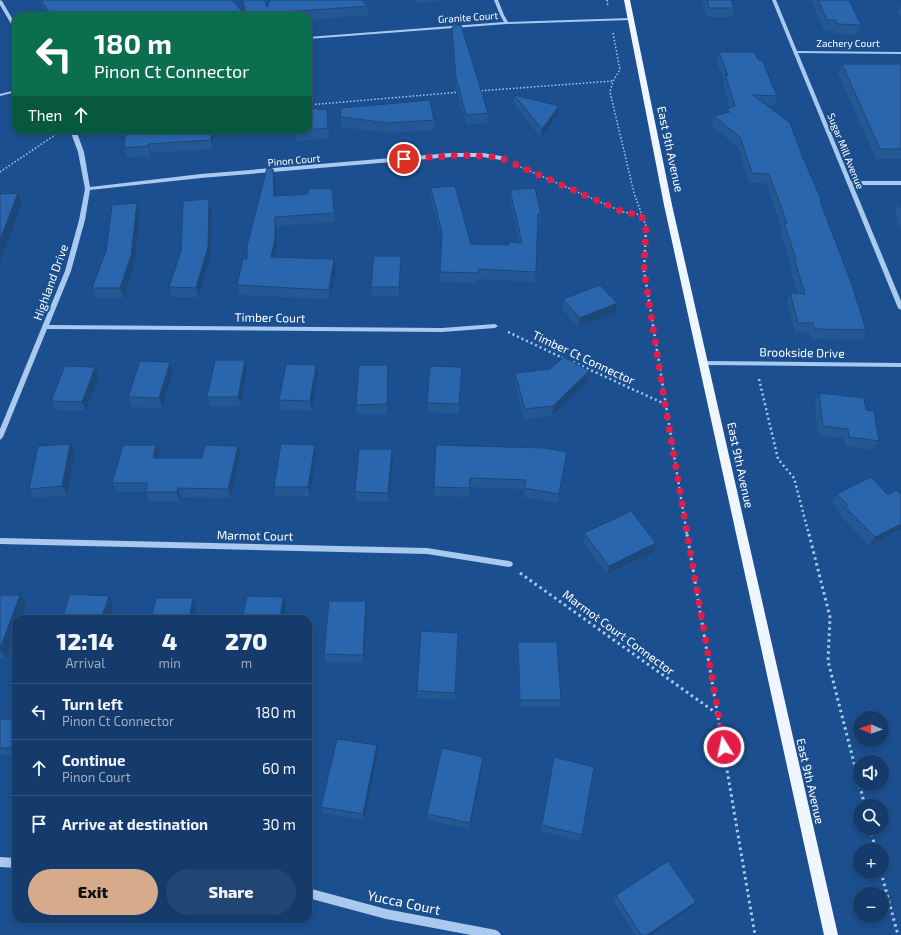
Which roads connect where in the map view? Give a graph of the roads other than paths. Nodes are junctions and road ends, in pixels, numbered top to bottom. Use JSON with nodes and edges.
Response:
{"nodes":[{"id":1,"x":496,"y":0,"type":"edge"},
{"id":2,"x":627,"y":0,"type":"edge"},
{"id":3,"x":774,"y":0,"type":"edge"},
{"id":4,"x":0,"y":1,"type":"edge"},
{"id":5,"x":630,"y":19,"type":"junction"},
{"id":6,"x":12,"y":22,"type":"edge"},
{"id":7,"x":507,"y":23,"type":"junction"},
{"id":8,"x":312,"y":38,"type":"edge"},
{"id":9,"x":795,"y":52,"type":"junction"},
{"id":10,"x":901,"y":53,"type":"edge"},
{"id":11,"x":12,"y":92,"type":"edge"},
{"id":12,"x":0,"y":96,"type":"edge"},
{"id":13,"x":74,"y":134,"type":"edge"},
{"id":14,"x":501,"y":158,"type":"road end"},
{"id":15,"x":849,"y":183,"type":"junction"},
{"id":16,"x":901,"y":183,"type":"edge"},
{"id":17,"x":88,"y":189,"type":"junction"},
{"id":18,"x":901,"y":308,"type":"edge"},
{"id":19,"x":495,"y":326,"type":"road end"},
{"id":20,"x":45,"y":327,"type":"junction"},
{"id":21,"x":704,"y":363,"type":"junction"},
{"id":22,"x":901,"y":365,"type":"edge"},
{"id":23,"x":0,"y":437,"type":"edge"},
{"id":24,"x":0,"y":541,"type":"edge"},
{"id":25,"x":509,"y":564,"type":"road end"},
{"id":26,"x":0,"y":862,"type":"edge"},
{"id":27,"x":12,"y":863,"type":"edge"},
{"id":28,"x":312,"y":893,"type":"edge"},
{"id":29,"x":496,"y":935,"type":"edge"},
{"id":30,"x":831,"y":935,"type":"edge"}],
"edges":[{"from":1,"to":7,"type":"street"},
{"from":2,"to":5,"type":"main road","name":"East 9th Avenue"},
{"from":3,"to":9,"type":"street","name":"Sugar Mill Avenue"},
{"from":4,"to":6,"type":"street"},
{"from":5,"to":7,"type":"street","name":"Granite Court"},
{"from":5,"to":21,"type":"main road","name":"East 9th Avenue"},
{"from":7,"to":8,"type":"street","name":"Granite Court"},
{"from":9,"to":10,"type":"street","name":"Zachery Court"},
{"from":9,"to":15,"type":"street","name":"Sugar Mill Avenue"},
{"from":11,"to":12,"type":"street"},
{"from":13,"to":17,"type":"street","name":"Highland Drive"},
{"from":14,"to":17,"type":"street","name":"Pinon Court"},
{"from":15,"to":16,"type":"street"},
{"from":15,"to":18,"type":"street","name":"Sugar Mill Avenue"},
{"from":17,"to":20,"type":"street","name":"Highland Drive"},
{"from":19,"to":20,"type":"street","name":"Timber Court"},
{"from":20,"to":23,"type":"street","name":"Highland Drive"},
{"from":21,"to":22,"type":"street","name":"Brookside Drive"},
{"from":21,"to":30,"type":"main road","name":"East 9th Avenue"},
{"from":24,"to":25,"type":"street","name":"Marmot Court"},
{"from":26,"to":27,"type":"street"},
{"from":28,"to":29,"type":"street","name":"Yucca Court"}]}
